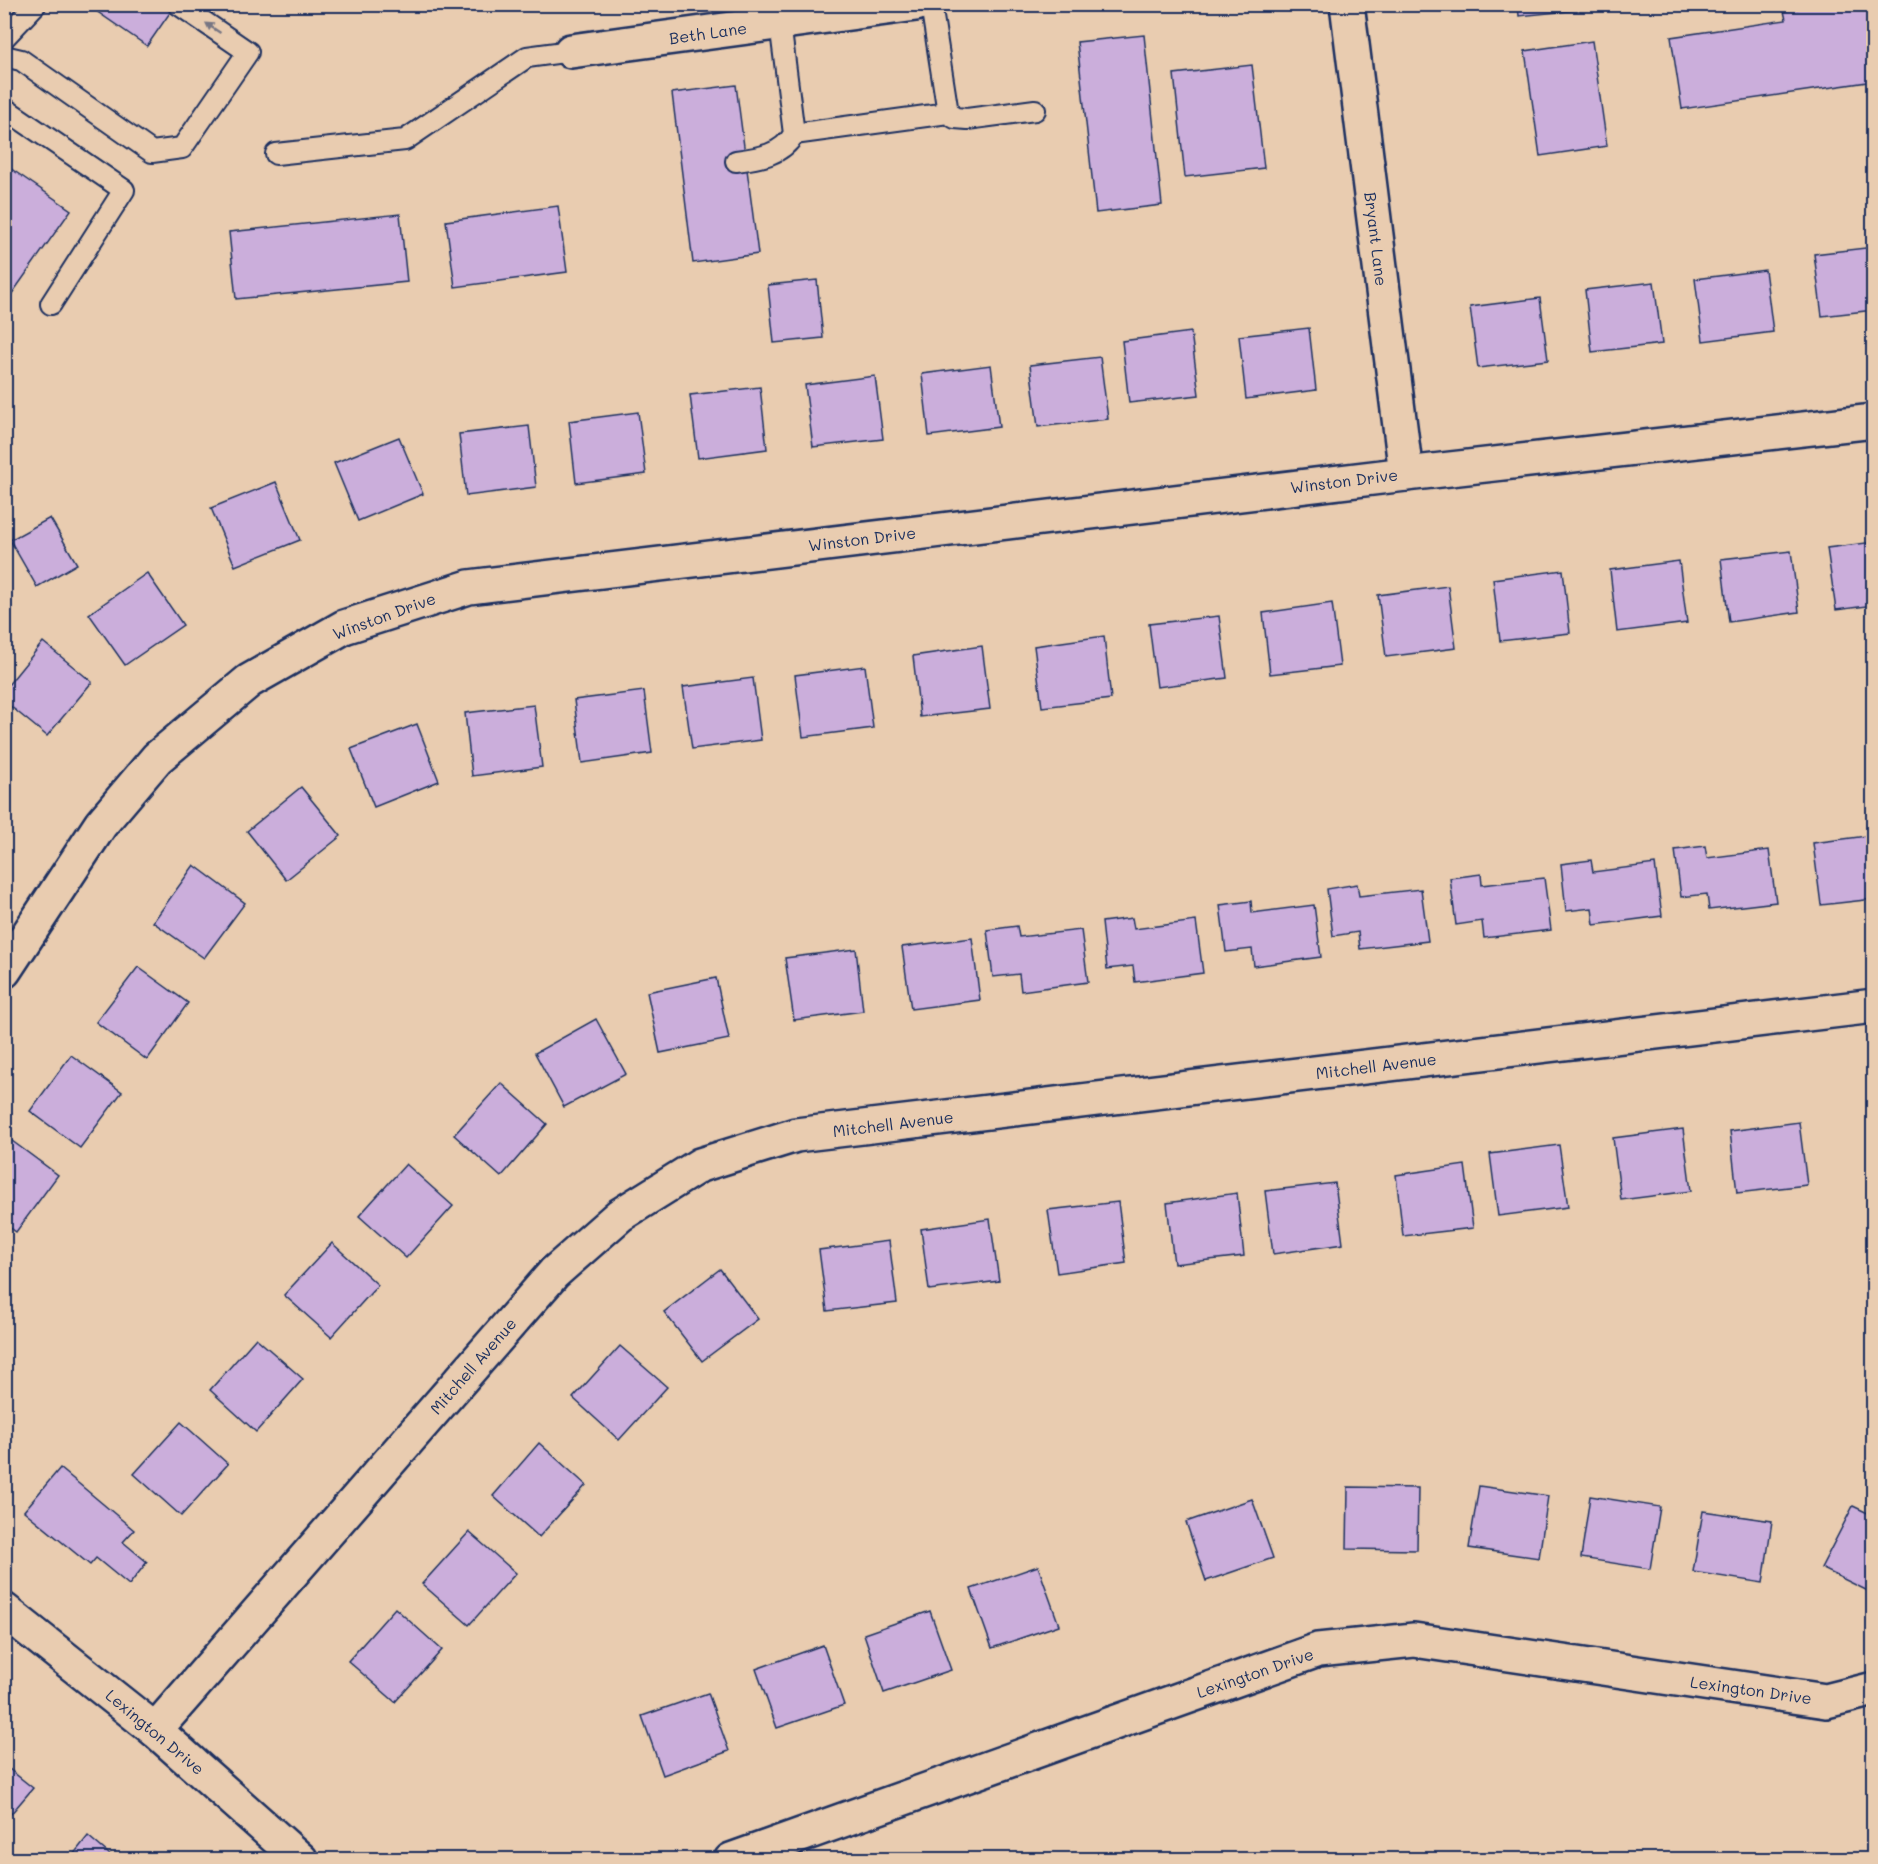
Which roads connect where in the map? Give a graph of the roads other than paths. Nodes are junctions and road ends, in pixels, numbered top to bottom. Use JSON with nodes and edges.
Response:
{"nodes":[{"id":1,"x":36,"y":4,"type":"edge"},
{"id":2,"x":178,"y":4,"type":"edge"},
{"id":3,"x":916,"y":4,"type":"edge"},
{"id":4,"x":931,"y":4,"type":"edge"},
{"id":5,"x":1347,"y":4,"type":"edge"},
{"id":6,"x":780,"y":23,"type":"junction"},
{"id":7,"x":4,"y":38,"type":"edge"},
{"id":8,"x":571,"y":51,"type":"joint"},
{"id":9,"x":4,"y":56,"type":"edge"},
{"id":10,"x":4,"y":108,"type":"edge"},
{"id":11,"x":1035,"y":110,"type":"dead end"},
{"id":12,"x":948,"y":113,"type":"junction"},
{"id":13,"x":794,"y":134,"type":"junction"},
{"id":14,"x":276,"y":154,"type":"dead end"},
{"id":15,"x":736,"y":161,"type":"dead end"},
{"id":16,"x":51,"y":304,"type":"dead end"},
{"id":17,"x":1874,"y":422,"type":"edge"},
{"id":18,"x":1406,"y":474,"type":"junction"},
{"id":19,"x":4,"y":971,"type":"edge"},
{"id":20,"x":1874,"y":1006,"type":"edge"},
{"id":21,"x":4,"y":1610,"type":"edge"},
{"id":22,"x":1874,"y":1689,"type":"edge"},
{"id":23,"x":154,"y":1730,"type":"junction"},
{"id":24,"x":301,"y":1860,"type":"edge"},
{"id":25,"x":731,"y":1860,"type":"edge"}],
"edges":[{"from":1,"to":7,"type":"lane"},
{"from":9,"to":2,"type":"lane","one_way":true},
{"from":3,"to":6,"type":"street","name":"Beth Lane"},
{"from":4,"to":12,"type":"lane"},
{"from":5,"to":18,"type":"street","name":"Bryant Lane"},
{"from":6,"to":8,"type":"street","name":"Beth Lane"},
{"from":6,"to":13,"type":"lane"},
{"from":8,"to":14,"type":"lane"},
{"from":10,"to":16,"type":"lane"},
{"from":11,"to":12,"type":"lane"},
{"from":12,"to":13,"type":"lane"},
{"from":13,"to":15,"type":"lane"},
{"from":17,"to":18,"type":"street","name":"Winston Drive"},
{"from":18,"to":19,"type":"street","name":"Winston Drive"},
{"from":20,"to":23,"type":"street","name":"Mitchell Avenue"},
{"from":21,"to":23,"type":"street","name":"Lexington Drive"},
{"from":22,"to":25,"type":"street","name":"Lexington Drive"},
{"from":23,"to":24,"type":"street","name":"Lexington Drive"}]}
